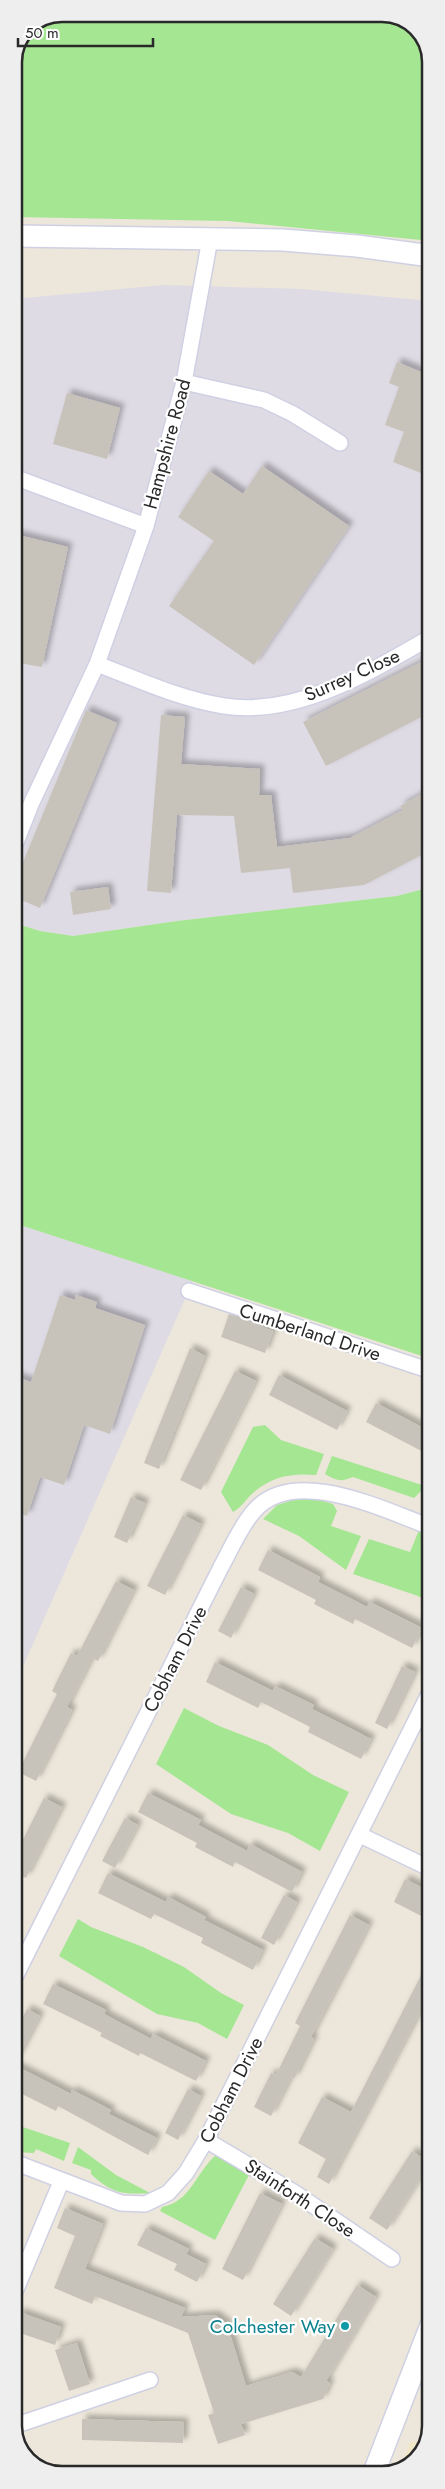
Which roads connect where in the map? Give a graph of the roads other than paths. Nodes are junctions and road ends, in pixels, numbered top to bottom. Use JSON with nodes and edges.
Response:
{"nodes":[{"id":1,"x":22,"y":236,"type":"edge"},
{"id":2,"x":210,"y":239,"type":"junction"},
{"id":3,"x":422,"y":255,"type":"edge"},
{"id":4,"x":184,"y":382,"type":"junction"},
{"id":5,"x":340,"y":443,"type":"dead end"},
{"id":6,"x":22,"y":479,"type":"edge"},
{"id":7,"x":146,"y":526,"type":"junction"},
{"id":8,"x":422,"y":642,"type":"edge"},
{"id":9,"x":98,"y":664,"type":"junction"},
{"id":10,"x":22,"y":826,"type":"edge"},
{"id":11,"x":189,"y":1291,"type":"dead end"},
{"id":12,"x":422,"y":1368,"type":"edge"},
{"id":13,"x":422,"y":1525,"type":"edge"},
{"id":14,"x":422,"y":1708,"type":"edge"},
{"id":15,"x":360,"y":1834,"type":"junction"},
{"id":16,"x":422,"y":1865,"type":"edge"},
{"id":17,"x":23,"y":1961,"type":"edge"},
{"id":18,"x":206,"y":2140,"type":"junction"},
{"id":19,"x":23,"y":2166,"type":"edge"},
{"id":20,"x":61,"y":2182,"type":"junction"},
{"id":21,"x":392,"y":2259,"type":"dead end"},
{"id":22,"x":23,"y":2273,"type":"edge"},
{"id":23,"x":422,"y":2348,"type":"edge"},
{"id":24,"x":150,"y":2380,"type":"dead end"},
{"id":25,"x":23,"y":2423,"type":"edge"},
{"id":26,"x":376,"y":2466,"type":"edge"}],
"edges":[{"from":1,"to":2,"type":"main road"},
{"from":2,"to":3,"type":"main road"},
{"from":2,"to":4,"type":"street","name":"Hampshire Road"},
{"from":4,"to":5,"type":"street"},
{"from":4,"to":7,"type":"street","name":"Hampshire Road"},
{"from":6,"to":7,"type":"street"},
{"from":7,"to":9,"type":"street","name":"Hampshire Road"},
{"from":8,"to":9,"type":"street","name":"Surrey Close"},
{"from":9,"to":10,"type":"street","name":"Hampshire Road"},
{"from":11,"to":12,"type":"street","name":"Cumberland Drive"},
{"from":13,"to":17,"type":"street","name":"Cobham Drive"},
{"from":14,"to":15,"type":"street","name":"Cobham Drive"},
{"from":15,"to":16,"type":"street"},
{"from":15,"to":18,"type":"street","name":"Cobham Drive"},
{"from":18,"to":20,"type":"street","name":"Cobham Drive"},
{"from":18,"to":21,"type":"street","name":"Stainforth Close"},
{"from":19,"to":20,"type":"street","name":"Cobham Drive"},
{"from":20,"to":22,"type":"street"},
{"from":23,"to":26,"type":"main road"},
{"from":24,"to":25,"type":"street"}]}
